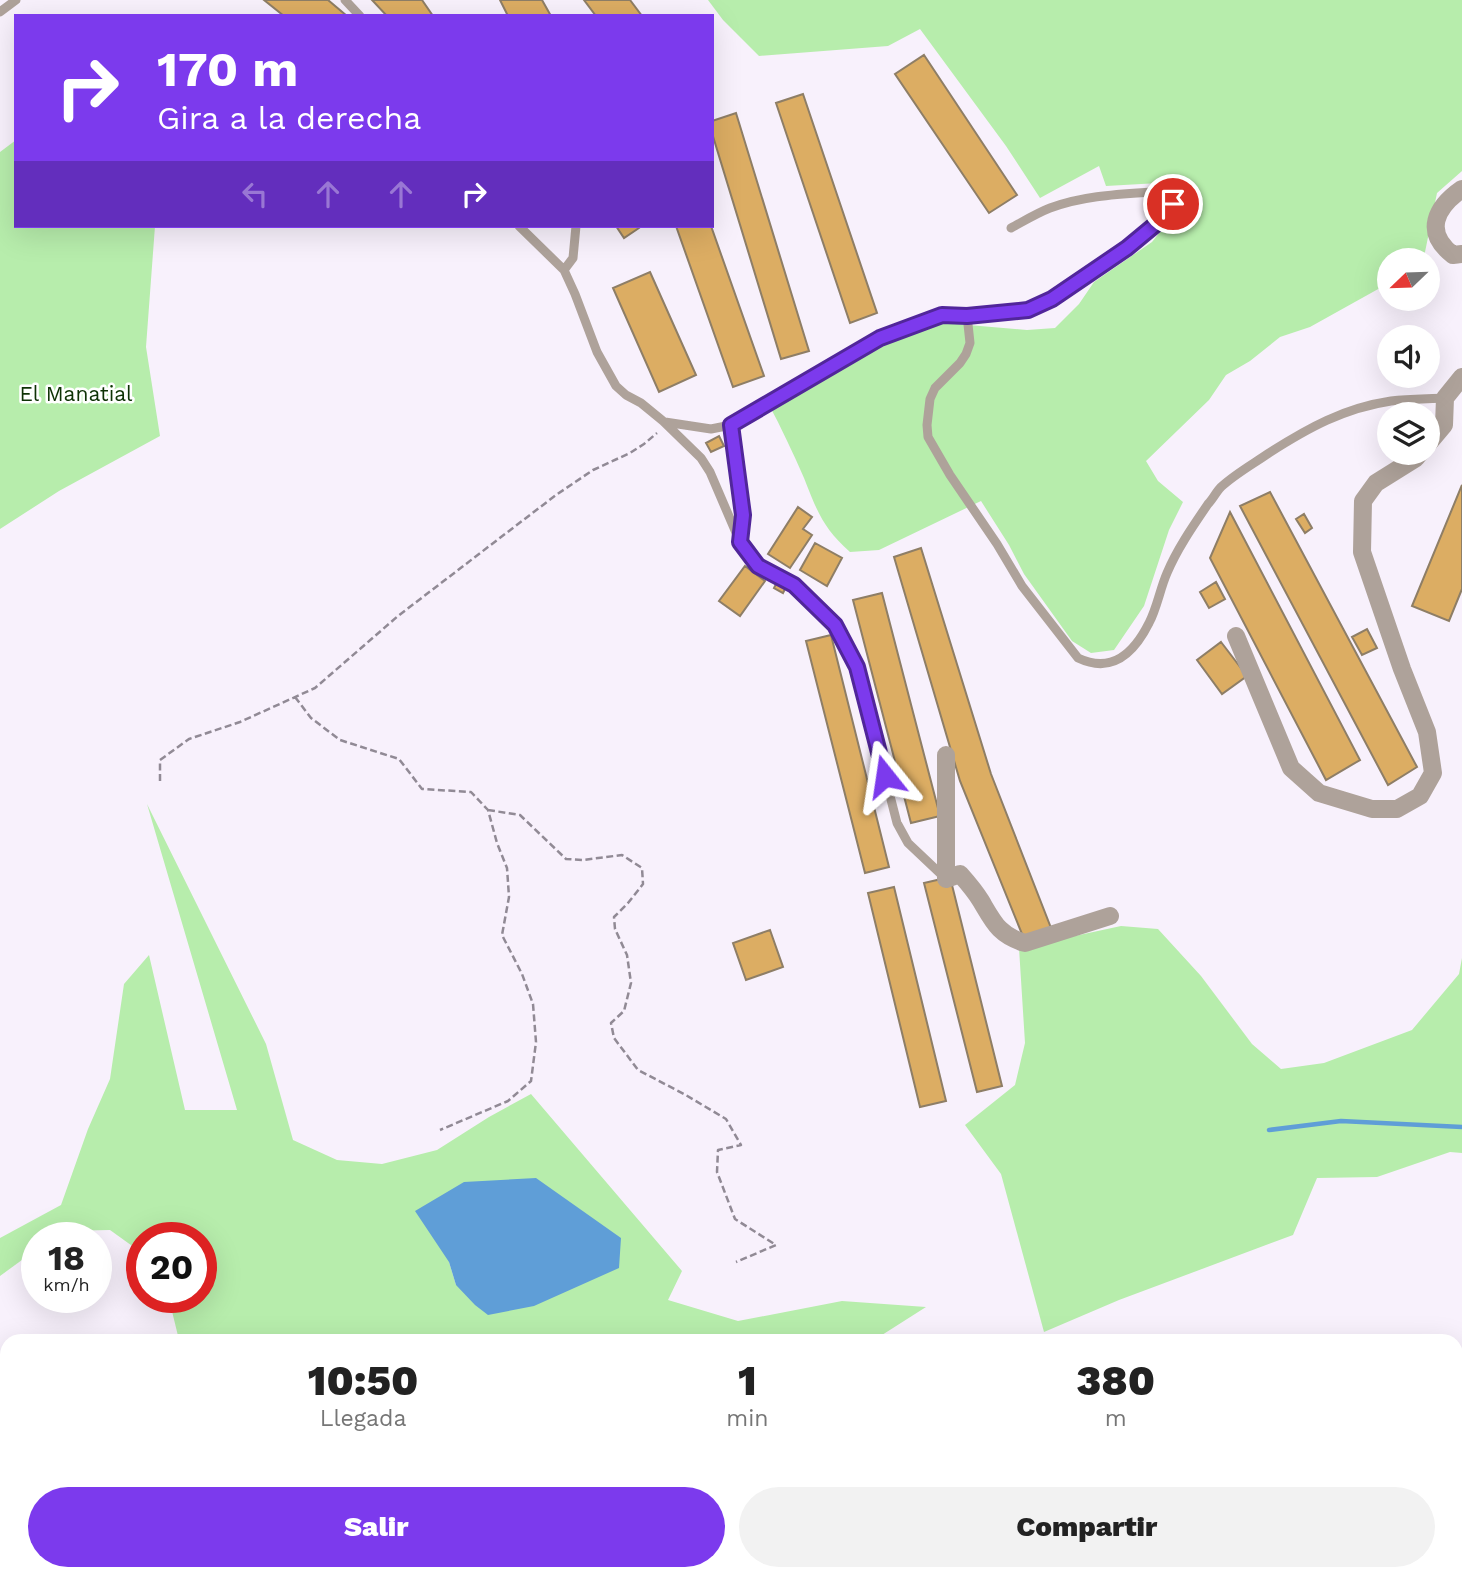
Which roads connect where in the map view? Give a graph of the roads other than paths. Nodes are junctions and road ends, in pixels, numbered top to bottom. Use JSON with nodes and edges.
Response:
{"nodes":[{"id":1,"x":16,"y":0,"type":"edge"},
{"id":2,"x":345,"y":0,"type":"edge"},
{"id":3,"x":0,"y":12,"type":"edge"},
{"id":4,"x":358,"y":14,"type":"edge"},
{"id":5,"x":1462,"y":189,"type":"edge"},
{"id":6,"x":521,"y":228,"type":"edge"},
{"id":7,"x":576,"y":228,"type":"edge"},
{"id":8,"x":1011,"y":228,"type":"dead end"},
{"id":9,"x":1462,"y":254,"type":"edge"},
{"id":10,"x":564,"y":270,"type":"junction"},
{"id":11,"x":967,"y":316,"type":"junction"},
{"id":12,"x":1462,"y":377,"type":"edge"},
{"id":13,"x":1444,"y":398,"type":"junction"},
{"id":14,"x":663,"y":421,"type":"junction"},
{"id":15,"x":731,"y":425,"type":"junction"},
{"id":16,"x":1440,"y":430,"type":"edge"},
{"id":17,"x":1405,"y":465,"type":"edge"},
{"id":18,"x":740,"y":542,"type":"junction"},
{"id":19,"x":1236,"y":636,"type":"dead end"},
{"id":20,"x":946,"y":755,"type":"dead end"},
{"id":21,"x":946,"y":879,"type":"junction"},
{"id":22,"x":1110,"y":916,"type":"dead end"}],
"edges":[{"from":1,"to":3,"type":"lane"},
{"from":2,"to":4,"type":"lane"},
{"from":5,"to":9,"type":"street"},
{"from":6,"to":10,"type":"lane"},
{"from":7,"to":10,"type":"lane"},
{"from":8,"to":11,"type":"lane"},
{"from":10,"to":14,"type":"lane"},
{"from":11,"to":13,"type":"lane"},
{"from":11,"to":15,"type":"lane"},
{"from":12,"to":13,"type":"street"},
{"from":13,"to":16,"type":"street"},
{"from":14,"to":15,"type":"lane"},
{"from":14,"to":18,"type":"lane"},
{"from":15,"to":18,"type":"lane"},
{"from":17,"to":19,"type":"street"},
{"from":18,"to":21,"type":"lane"},
{"from":20,"to":21,"type":"street"},
{"from":21,"to":22,"type":"street"}]}
